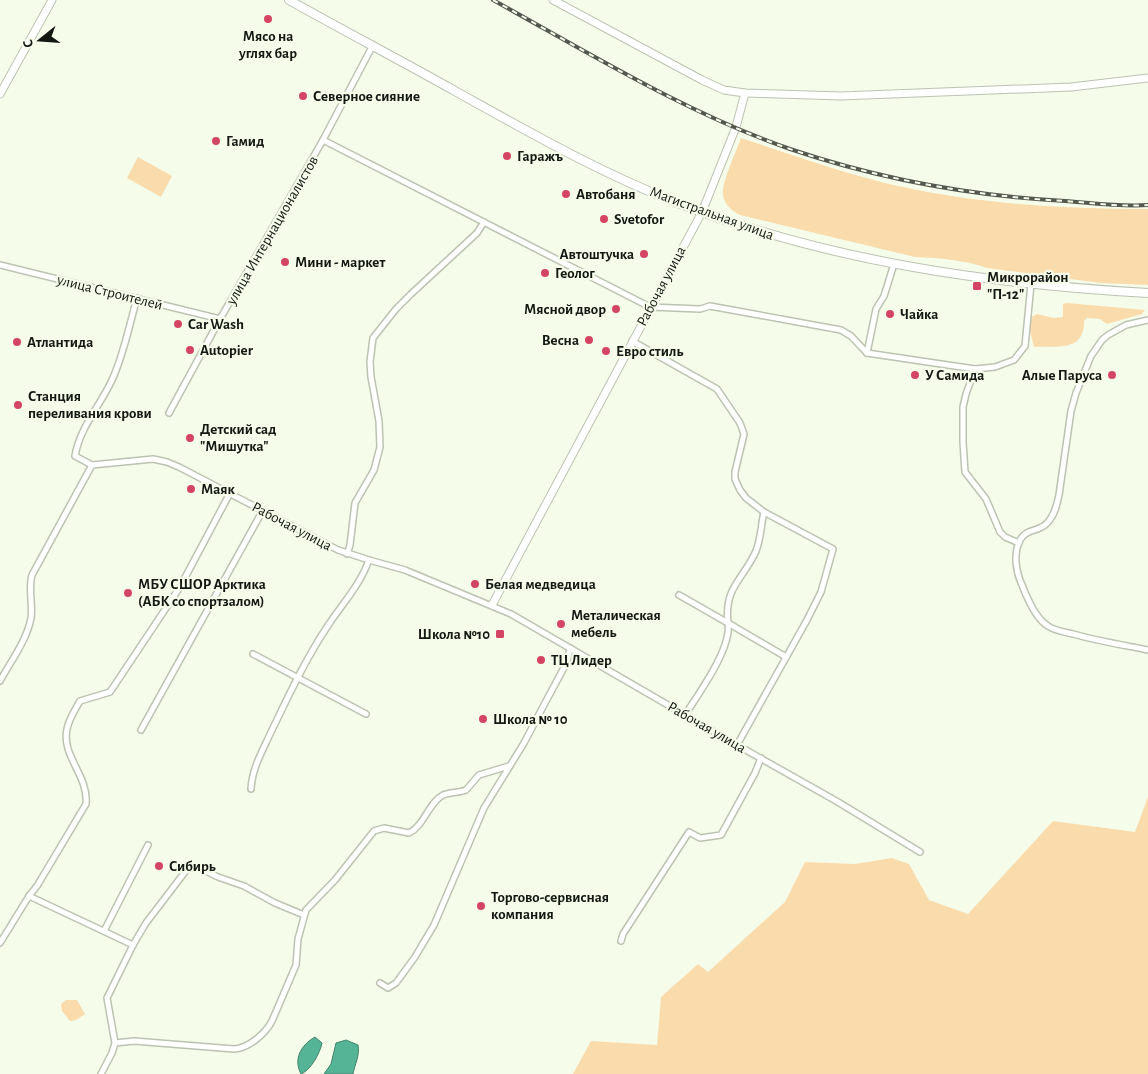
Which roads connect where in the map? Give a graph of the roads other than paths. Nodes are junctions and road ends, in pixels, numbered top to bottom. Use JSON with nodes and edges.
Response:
{"nodes":[{"id":1,"x":52,"y":0,"type":"edge"},
{"id":2,"x":289,"y":0,"type":"edge"},
{"id":3,"x":553,"y":0,"type":"edge"},
{"id":4,"x":373,"y":45,"type":"junction"},
{"id":5,"x":1148,"y":78,"type":"edge"},
{"id":6,"x":745,"y":93,"type":"junction"},
{"id":7,"x":0,"y":94,"type":"edge"},
{"id":8,"x":324,"y":140,"type":"junction"},
{"id":9,"x":702,"y":212,"type":"junction"},
{"id":10,"x":484,"y":222,"type":"junction"},
{"id":11,"x":894,"y":264,"type":"junction"},
{"id":12,"x":0,"y":265,"type":"edge"},
{"id":13,"x":1031,"y":284,"type":"junction"},
{"id":14,"x":1148,"y":293,"type":"edge"},
{"id":15,"x":137,"y":298,"type":"junction"},
{"id":16,"x":650,"y":307,"type":"junction"},
{"id":17,"x":220,"y":320,"type":"junction"},
{"id":18,"x":1148,"y":320,"type":"edge"},
{"id":19,"x":632,"y":341,"type":"junction"},
{"id":20,"x":867,"y":353,"type":"junction"},
{"id":21,"x":975,"y":369,"type":"junction"},
{"id":22,"x":169,"y":413,"type":"dead end"},
{"id":23,"x":92,"y":465,"type":"junction"},
{"id":24,"x":230,"y":493,"type":"junction"},
{"id":25,"x":263,"y":510,"type":"junction"},
{"id":26,"x":764,"y":512,"type":"junction"},
{"id":27,"x":1019,"y":543,"type":"junction"},
{"id":28,"x":347,"y":554,"type":"junction"},
{"id":29,"x":369,"y":560,"type":"junction"},
{"id":30,"x":679,"y":595,"type":"dead end"},
{"id":31,"x":492,"y":605,"type":"junction"},
{"id":32,"x":728,"y":623,"type":"junction"},
{"id":33,"x":570,"y":648,"type":"junction"},
{"id":34,"x":1148,"y":650,"type":"edge"},
{"id":35,"x":253,"y":654,"type":"dead end"},
{"id":36,"x":786,"y":657,"type":"junction"},
{"id":37,"x":297,"y":678,"type":"junction"},
{"id":38,"x":0,"y":681,"type":"edge"},
{"id":39,"x":366,"y":714,"type":"dead end"},
{"id":40,"x":685,"y":715,"type":"junction"},
{"id":41,"x":141,"y":730,"type":"dead end"},
{"id":42,"x":737,"y":745,"type":"junction"},
{"id":43,"x":761,"y":758,"type":"junction"},
{"id":44,"x":509,"y":766,"type":"junction"},
{"id":45,"x":251,"y":789,"type":"dead end"},
{"id":46,"x":148,"y":844,"type":"dead end"},
{"id":47,"x":920,"y":852,"type":"dead end"},
{"id":48,"x":29,"y":896,"type":"junction"},
{"id":49,"x":304,"y":915,"type":"junction"},
{"id":50,"x":104,"y":931,"type":"junction"},
{"id":51,"x":620,"y":942,"type":"dead end"},
{"id":52,"x":0,"y":944,"type":"edge"},
{"id":53,"x":133,"y":945,"type":"junction"},
{"id":54,"x":380,"y":983,"type":"dead end"},
{"id":55,"x":115,"y":1043,"type":"junction"},
{"id":56,"x":101,"y":1074,"type":"edge"}],
"edges":[{"from":1,"to":7,"type":"main road"},
{"from":2,"to":4,"type":"main road","name":"Магистральная улица"},
{"from":3,"to":6,"type":"main road"},
{"from":4,"to":8,"type":"street","name":"улица Интернационалистов"},
{"from":4,"to":9,"type":"main road","name":"Магистральная улица"},
{"from":5,"to":6,"type":"main road"},
{"from":6,"to":9,"type":"main road","name":"Рабочая улица"},
{"from":8,"to":10,"type":"street"},
{"from":8,"to":17,"type":"street","name":"улица Интернационалистов"},
{"from":9,"to":11,"type":"main road","name":"Магистральная улица"},
{"from":9,"to":16,"type":"main road","name":"Рабочая улица"},
{"from":10,"to":16,"type":"street"},
{"from":10,"to":28,"type":"street"},
{"from":11,"to":13,"type":"main road","name":"Магистральная улица"},
{"from":11,"to":20,"type":"street"},
{"from":12,"to":15,"type":"street","name":"улица Строителей"},
{"from":13,"to":14,"type":"main road","name":"Магистральная улица"},
{"from":13,"to":21,"type":"street"},
{"from":15,"to":17,"type":"street","name":"улица Строителей"},
{"from":15,"to":23,"type":"street"},
{"from":16,"to":19,"type":"main road","name":"Рабочая улица"},
{"from":16,"to":20,"type":"street"},
{"from":17,"to":22,"type":"street","name":"улица Интернационалистов"},
{"from":18,"to":27,"type":"street"},
{"from":19,"to":26,"type":"street"},
{"from":19,"to":31,"type":"main road","name":"Рабочая улица"},
{"from":20,"to":21,"type":"street"},
{"from":21,"to":27,"type":"street"},
{"from":23,"to":24,"type":"street","name":"Рабочая улица"},
{"from":23,"to":38,"type":"street"},
{"from":24,"to":25,"type":"street","name":"Рабочая улица"},
{"from":24,"to":48,"type":"street"},
{"from":25,"to":28,"type":"street","name":"Рабочая улица"},
{"from":25,"to":41,"type":"street"},
{"from":26,"to":32,"type":"street"},
{"from":26,"to":36,"type":"street"},
{"from":27,"to":34,"type":"street"},
{"from":28,"to":29,"type":"street","name":"Рабочая улица"},
{"from":29,"to":31,"type":"street","name":"Рабочая улица"},
{"from":29,"to":37,"type":"street"},
{"from":30,"to":32,"type":"street"},
{"from":31,"to":33,"type":"street","name":"Рабочая улица"},
{"from":32,"to":36,"type":"street"},
{"from":32,"to":40,"type":"street"},
{"from":33,"to":40,"type":"street","name":"Рабочая улица"},
{"from":33,"to":44,"type":"street"},
{"from":35,"to":37,"type":"street"},
{"from":36,"to":42,"type":"street"},
{"from":37,"to":39,"type":"street"},
{"from":37,"to":45,"type":"street"},
{"from":40,"to":42,"type":"street","name":"Рабочая улица"},
{"from":42,"to":43,"type":"street","name":"Рабочая улица"},
{"from":43,"to":47,"type":"street","name":"Рабочая улица"},
{"from":43,"to":51,"type":"street"},
{"from":44,"to":49,"type":"street"},
{"from":44,"to":54,"type":"street"},
{"from":46,"to":50,"type":"street"},
{"from":48,"to":50,"type":"street"},
{"from":48,"to":52,"type":"street"},
{"from":49,"to":53,"type":"street"},
{"from":49,"to":55,"type":"street"},
{"from":50,"to":53,"type":"street"},
{"from":53,"to":55,"type":"street"},
{"from":55,"to":56,"type":"street"}]}
